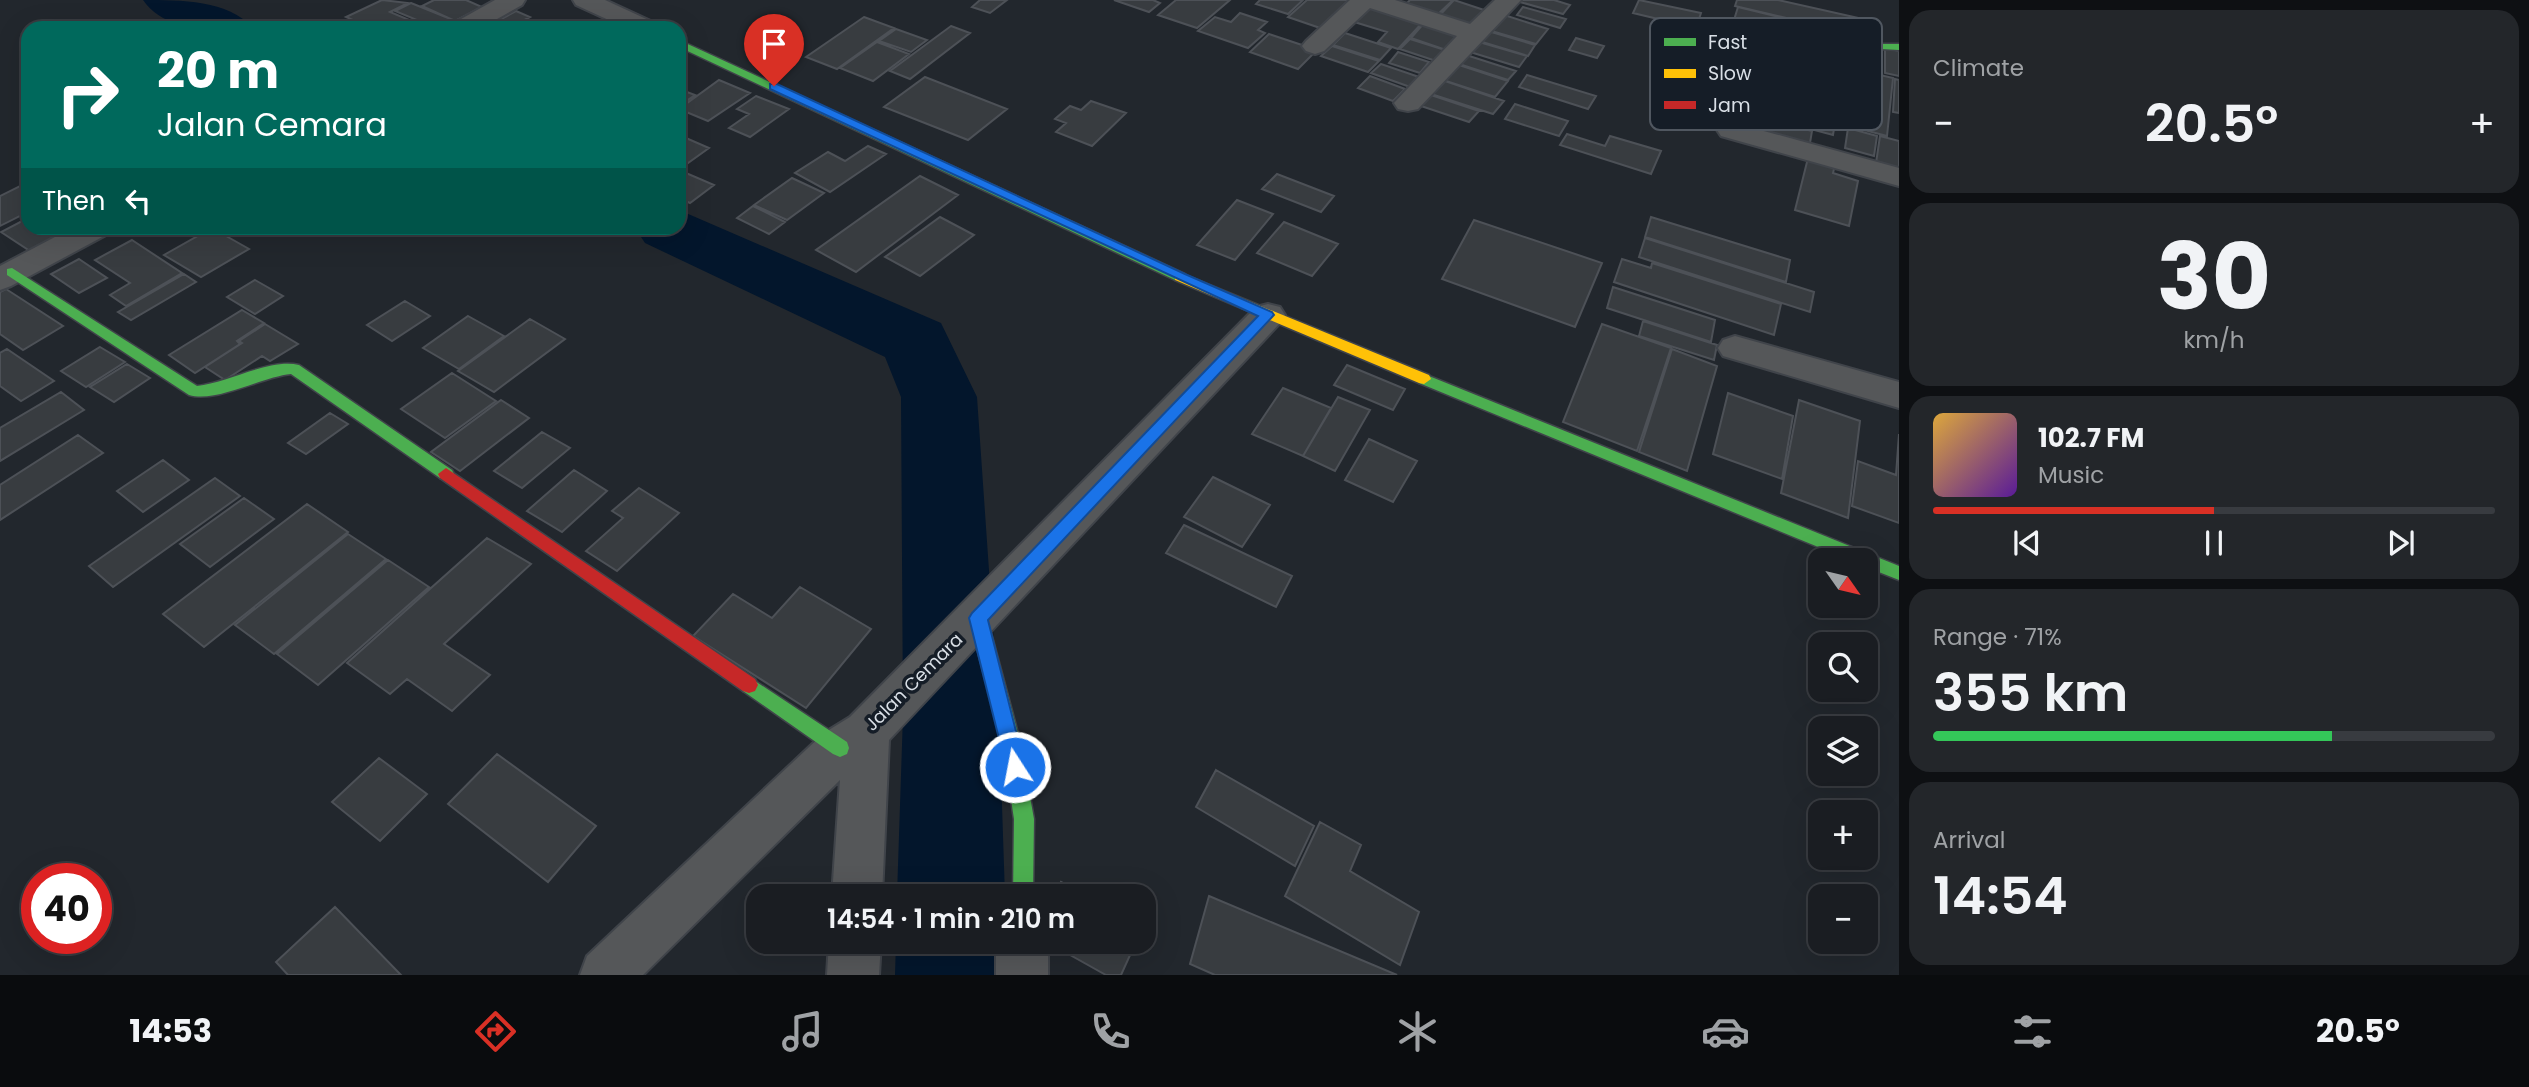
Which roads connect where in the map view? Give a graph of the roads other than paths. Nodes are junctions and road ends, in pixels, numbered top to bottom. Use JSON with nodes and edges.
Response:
{"nodes":[{"id":1,"x":513,"y":0,"type":"edge"},
{"id":2,"x":584,"y":0,"type":"edge"},
{"id":3,"x":1364,"y":0,"type":"edge"},
{"id":4,"x":1370,"y":0,"type":"edge"},
{"id":5,"x":1509,"y":0,"type":"edge"},
{"id":6,"x":476,"y":21,"type":"edge"},
{"id":7,"x":630,"y":21,"type":"edge"},
{"id":8,"x":1473,"y":33,"type":"junction"},
{"id":9,"x":686,"y":46,"type":"edge"},
{"id":10,"x":1315,"y":46,"type":"dead end"},
{"id":11,"x":1408,"y":103,"type":"dead end"},
{"id":12,"x":1731,"y":130,"type":"dead end"},
{"id":13,"x":1899,"y":177,"type":"edge"},
{"id":14,"x":82,"y":235,"type":"edge"},
{"id":15,"x":6,"y":275,"type":"edge"},
{"id":16,"x":1268,"y":315,"type":"junction"},
{"id":17,"x":1735,"y":348,"type":"dead end"},
{"id":18,"x":1899,"y":395,"type":"edge"},
{"id":19,"x":1899,"y":573,"type":"edge"},
{"id":20,"x":970,"y":625,"type":"junction"},
{"id":21,"x":853,"y":740,"type":"junction"},
{"id":22,"x":857,"y":884,"type":"edge"},
{"id":23,"x":1023,"y":884,"type":"edge"},
{"id":24,"x":854,"y":954,"type":"edge"},
{"id":25,"x":1023,"y":954,"type":"edge"},
{"id":26,"x":606,"y":975,"type":"edge"},
{"id":27,"x":853,"y":975,"type":"edge"},
{"id":28,"x":1022,"y":975,"type":"edge"}],
"edges":[{"from":1,"to":6,"type":"street"},
{"from":2,"to":7,"type":"street"},
{"from":3,"to":10,"type":"street"},
{"from":4,"to":8,"type":"street"},
{"from":5,"to":8,"type":"street"},
{"from":8,"to":11,"type":"street"},
{"from":9,"to":16,"type":"street"},
{"from":12,"to":13,"type":"street"},
{"from":14,"to":15,"type":"street"},
{"from":15,"to":21,"type":"street"},
{"from":16,"to":19,"type":"street"},
{"from":16,"to":20,"type":"street","name":"Jalan Cemara"},
{"from":17,"to":18,"type":"street"},
{"from":20,"to":21,"type":"street","name":"Jalan Cemara"},
{"from":20,"to":23,"type":"street"},
{"from":21,"to":22,"type":"street"},
{"from":21,"to":26,"type":"street","name":"Jalan Cemara"},
{"from":24,"to":27,"type":"street"},
{"from":25,"to":28,"type":"street"}]}
